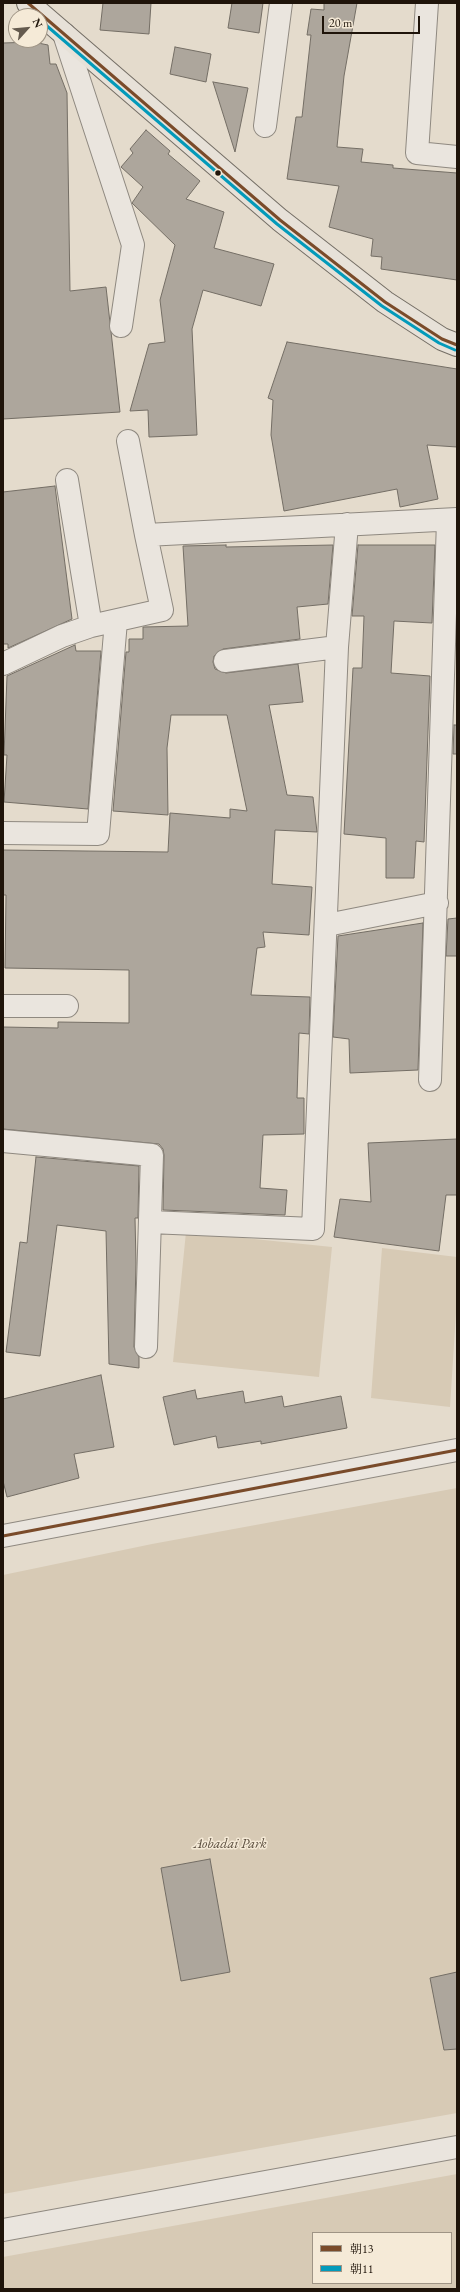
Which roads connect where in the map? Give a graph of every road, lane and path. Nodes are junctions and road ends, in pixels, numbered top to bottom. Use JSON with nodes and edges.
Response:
{"nodes":[{"id":1,"x":28,"y":3,"type":"edge"},
{"id":2,"x":281,"y":3,"type":"edge"},
{"id":3,"x":427,"y":3,"type":"edge"},
{"id":4,"x":64,"y":34,"type":"junction"},
{"id":5,"x":265,"y":126,"type":"dead end"},
{"id":6,"x":457,"y":156,"type":"edge"},
{"id":7,"x":121,"y":326,"type":"dead end"},
{"id":8,"x":457,"y":346,"type":"edge"},
{"id":9,"x":128,"y":441,"type":"dead end"},
{"id":10,"x":67,"y":480,"type":"dead end"},
{"id":11,"x":452,"y":520,"type":"edge"},
{"id":12,"x":347,"y":524,"type":"junction"},
{"id":13,"x":146,"y":535,"type":"junction"},
{"id":14,"x":116,"y":620,"type":"junction"},
{"id":15,"x":90,"y":626,"type":"junction"},
{"id":16,"x":337,"y":647,"type":"junction"},
{"id":17,"x":225,"y":661,"type":"dead end"},
{"id":18,"x":3,"y":664,"type":"edge"},
{"id":19,"x":3,"y":833,"type":"edge"},
{"id":20,"x":437,"y":903,"type":"junction"},
{"id":21,"x":327,"y":925,"type":"junction"},
{"id":22,"x":3,"y":1006,"type":"edge"},
{"id":23,"x":67,"y":1006,"type":"dead end"},
{"id":24,"x":430,"y":1080,"type":"dead end"},
{"id":25,"x":3,"y":1142,"type":"edge"},
{"id":26,"x":150,"y":1222,"type":"junction"},
{"id":27,"x":146,"y":1347,"type":"dead end"},
{"id":28,"x":457,"y":1450,"type":"edge"},
{"id":29,"x":3,"y":1536,"type":"edge"},
{"id":30,"x":457,"y":2147,"type":"edge"},
{"id":31,"x":3,"y":2230,"type":"edge"}],
"edges":[{"from":1,"to":4,"type":"main road"},
{"from":2,"to":5,"type":"street"},
{"from":3,"to":6,"type":"street"},
{"from":4,"to":7,"type":"street"},
{"from":4,"to":8,"type":"main road"},
{"from":9,"to":13,"type":"street"},
{"from":10,"to":15,"type":"street"},
{"from":11,"to":12,"type":"street"},
{"from":11,"to":20,"type":"street"},
{"from":12,"to":13,"type":"street"},
{"from":12,"to":16,"type":"street"},
{"from":13,"to":14,"type":"street"},
{"from":14,"to":15,"type":"street"},
{"from":14,"to":19,"type":"street"},
{"from":15,"to":18,"type":"street"},
{"from":16,"to":17,"type":"street"},
{"from":16,"to":21,"type":"street"},
{"from":20,"to":21,"type":"street"},
{"from":20,"to":24,"type":"street"},
{"from":21,"to":26,"type":"street"},
{"from":22,"to":23,"type":"street"},
{"from":25,"to":26,"type":"street"},
{"from":26,"to":27,"type":"street"},
{"from":28,"to":29,"type":"street"},
{"from":30,"to":31,"type":"street"}]}
